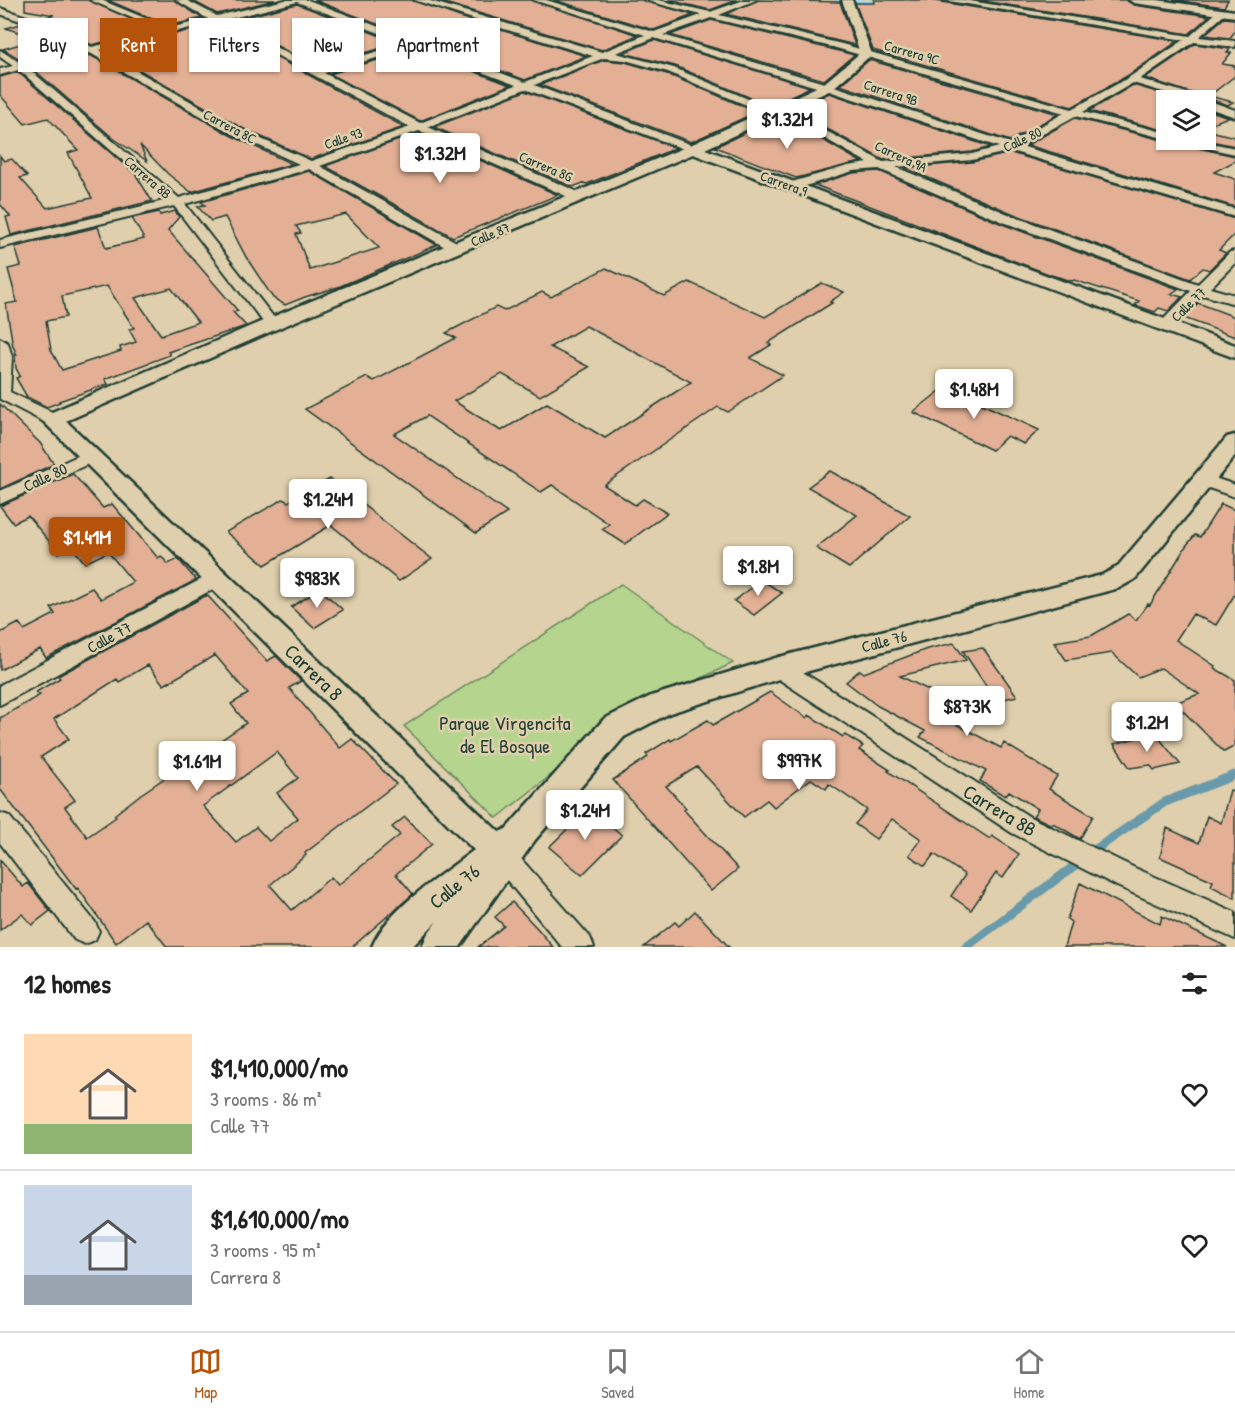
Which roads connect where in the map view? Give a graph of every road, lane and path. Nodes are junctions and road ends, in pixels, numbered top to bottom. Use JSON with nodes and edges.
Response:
{"nodes":[{"id":1,"x":94,"y":0,"type":"edge"},
{"id":2,"x":180,"y":0,"type":"edge"},
{"id":3,"x":295,"y":0,"type":"edge"},
{"id":4,"x":300,"y":0,"type":"edge"},
{"id":5,"x":418,"y":0,"type":"edge"},
{"id":6,"x":537,"y":0,"type":"edge"},
{"id":7,"x":580,"y":0,"type":"edge"},
{"id":8,"x":648,"y":0,"type":"edge"},
{"id":9,"x":753,"y":0,"type":"edge"},
{"id":10,"x":947,"y":0,"type":"edge"},
{"id":11,"x":1134,"y":0,"type":"edge"},
{"id":12,"x":848,"y":2,"type":"edge"},
{"id":13,"x":561,"y":6,"type":"junction"},
{"id":14,"x":0,"y":11,"type":"edge"},
{"id":15,"x":1221,"y":13,"type":"junction"},
{"id":16,"x":1235,"y":14,"type":"edge"},
{"id":17,"x":712,"y":15,"type":"junction"},
{"id":18,"x":138,"y":18,"type":"edge"},
{"id":19,"x":216,"y":18,"type":"joint"},
{"id":20,"x":473,"y":18,"type":"edge"},
{"id":21,"x":500,"y":26,"type":"edge"},
{"id":22,"x":376,"y":29,"type":"edge"},
{"id":23,"x":654,"y":35,"type":"junction"},
{"id":24,"x":1192,"y":39,"type":"junction"},
{"id":25,"x":1235,"y":44,"type":"edge"},
{"id":26,"x":100,"y":49,"type":"edge"},
{"id":27,"x":94,"y":51,"type":"junction"},
{"id":28,"x":88,"y":52,"type":"edge"},
{"id":29,"x":0,"y":53,"type":"edge"},
{"id":30,"x":866,"y":54,"type":"junction"},
{"id":31,"x":601,"y":55,"type":"junction"},
{"id":32,"x":18,"y":65,"type":"edge"},
{"id":33,"x":18,"y":69,"type":"edge"},
{"id":34,"x":0,"y":72,"type":"edge"},
{"id":35,"x":27,"y":72,"type":"edge"},
{"id":36,"x":316,"y":72,"type":"edge"},
{"id":37,"x":492,"y":72,"type":"edge"},
{"id":38,"x":1132,"y":80,"type":"junction"},
{"id":39,"x":525,"y":84,"type":"junction"},
{"id":40,"x":827,"y":87,"type":"junction"},
{"id":41,"x":1166,"y":90,"type":"edge"},
{"id":42,"x":1216,"y":107,"type":"edge"},
{"id":43,"x":773,"y":112,"type":"junction"},
{"id":44,"x":1075,"y":113,"type":"junction"},
{"id":45,"x":1235,"y":114,"type":"edge"},
{"id":46,"x":419,"y":127,"type":"junction"},
{"id":47,"x":1156,"y":133,"type":"edge"},
{"id":48,"x":1011,"y":147,"type":"junction"},
{"id":49,"x":1216,"y":147,"type":"edge"},
{"id":50,"x":693,"y":149,"type":"junction"},
{"id":51,"x":1235,"y":151,"type":"edge"},
{"id":52,"x":310,"y":165,"type":"junction"},
{"id":53,"x":880,"y":165,"type":"junction"},
{"id":54,"x":792,"y":186,"type":"junction"},
{"id":55,"x":579,"y":197,"type":"junction"},
{"id":56,"x":177,"y":202,"type":"junction"},
{"id":57,"x":1235,"y":213,"type":"edge"},
{"id":58,"x":0,"y":244,"type":"edge"},
{"id":59,"x":457,"y":248,"type":"junction"},
{"id":60,"x":1235,"y":255,"type":"edge"},
{"id":61,"x":1201,"y":290,"type":"junction"},
{"id":62,"x":1235,"y":300,"type":"edge"},
{"id":63,"x":272,"y":324,"type":"junction"},
{"id":64,"x":1165,"y":326,"type":"junction"},
{"id":65,"x":1235,"y":352,"type":"edge"},
{"id":66,"x":1,"y":353,"type":"edge"},
{"id":67,"x":1,"y":393,"type":"edge"},
{"id":68,"x":52,"y":419,"type":"junction"},
{"id":69,"x":1235,"y":442,"type":"edge"},
{"id":70,"x":91,"y":456,"type":"junction"},
{"id":71,"x":1203,"y":480,"type":"junction"},
{"id":72,"x":1235,"y":491,"type":"edge"},
{"id":73,"x":0,"y":498,"type":"edge"},
{"id":74,"x":217,"y":578,"type":"junction"},
{"id":75,"x":779,"y":668,"type":"junction"},
{"id":76,"x":0,"y":696,"type":"edge"},
{"id":77,"x":0,"y":824,"type":"edge"},
{"id":78,"x":501,"y":854,"type":"junction"},
{"id":79,"x":1235,"y":926,"type":"edge"},
{"id":80,"x":85,"y":931,"type":"dead end"},
{"id":81,"x":389,"y":947,"type":"edge"},
{"id":82,"x":439,"y":947,"type":"edge"},
{"id":83,"x":580,"y":947,"type":"edge"}],
"edges":[{"from":1,"to":18,"type":"street"},
{"from":2,"to":19,"type":"street","name":"Carrera 8G"},
{"from":3,"to":19,"type":"street"},
{"from":4,"to":22,"type":"street","name":"Carrera 9"},
{"from":5,"to":20,"type":"street","name":"Carrera 9A"},
{"from":6,"to":13,"type":"street","name":"Carrera 9B"},
{"from":7,"to":13,"type":"street"},
{"from":8,"to":17,"type":"street","name":"Carrera 9C"},
{"from":9,"to":17,"type":"street","name":"Calle 93"},
{"from":10,"to":24,"type":"street"},
{"from":11,"to":15,"type":"street"},
{"from":12,"to":30,"type":"street"},
{"from":13,"to":23,"type":"street","name":"Carrera 9B"},
{"from":14,"to":27,"type":"street","name":"Carrera 8C"},
{"from":15,"to":16,"type":"street"},
{"from":15,"to":24,"type":"street","name":"Calle 80"},
{"from":17,"to":23,"type":"street","name":"Calle 93"},
{"from":17,"to":30,"type":"street","name":"Carrera 9C"},
{"from":21,"to":31,"type":"street","name":"Carrera 9A"},
{"from":23,"to":31,"type":"street","name":"Calle 93"},
{"from":23,"to":40,"type":"street","name":"Carrera 9B"},
{"from":24,"to":25,"type":"street"},
{"from":24,"to":38,"type":"street","name":"Calle 80"},
{"from":26,"to":27,"type":"street"},
{"from":27,"to":28,"type":"street"},
{"from":27,"to":52,"type":"street","name":"Carrera 8C"},
{"from":29,"to":32,"type":"street","name":"Carrera 8B"},
{"from":30,"to":40,"type":"street","name":"Calle 87"},
{"from":30,"to":44,"type":"street","name":"Carrera 9C"},
{"from":31,"to":39,"type":"street","name":"Calle 93"},
{"from":31,"to":43,"type":"street","name":"Carrera 9A"},
{"from":33,"to":34,"type":"street"},
{"from":35,"to":56,"type":"street","name":"Carrera 8B"},
{"from":36,"to":46,"type":"street","name":"Carrera 8G"},
{"from":37,"to":39,"type":"street","name":"Carrera 9"},
{"from":38,"to":41,"type":"street"},
{"from":38,"to":44,"type":"street","name":"Calle 80"},
{"from":39,"to":46,"type":"street","name":"Calle 93"},
{"from":39,"to":50,"type":"street","name":"Carrera 9"},
{"from":40,"to":43,"type":"street","name":"Calle 87"},
{"from":40,"to":48,"type":"street","name":"Carrera 9B"},
{"from":42,"to":45,"type":"street"},
{"from":43,"to":50,"type":"street","name":"Calle 87"},
{"from":43,"to":53,"type":"street","name":"Carrera 9A"},
{"from":44,"to":47,"type":"street","name":"Carrera 9C"},
{"from":44,"to":48,"type":"street","name":"Calle 80"},
{"from":46,"to":52,"type":"street","name":"Calle 93"},
{"from":46,"to":55,"type":"street","name":"Carrera 8G"},
{"from":48,"to":53,"type":"street","name":"Calle 80"},
{"from":48,"to":57,"type":"street","name":"Carrera 9B"},
{"from":49,"to":51,"type":"street"},
{"from":50,"to":54,"type":"street","name":"Carrera 9"},
{"from":50,"to":55,"type":"street","name":"Calle 87"},
{"from":52,"to":56,"type":"street","name":"Calle 93"},
{"from":52,"to":59,"type":"street","name":"Carrera 8C"},
{"from":53,"to":54,"type":"street","name":"Calle 80"},
{"from":53,"to":61,"type":"street","name":"Carrera 9A"},
{"from":54,"to":64,"type":"street","name":"Carrera 9"},
{"from":55,"to":59,"type":"street","name":"Calle 87"},
{"from":56,"to":58,"type":"street","name":"Calle 93"},
{"from":56,"to":63,"type":"street","name":"Carrera 8B"},
{"from":59,"to":63,"type":"street","name":"Calle 87"},
{"from":60,"to":61,"type":"street","name":"Calle 77"},
{"from":61,"to":62,"type":"street","name":"Carrera 9A"},
{"from":61,"to":64,"type":"street","name":"Calle 77"},
{"from":63,"to":68,"type":"street","name":"Calle 87"},
{"from":64,"to":65,"type":"street","name":"Carrera 9"},
{"from":66,"to":67,"type":"street","name":"Carrera 8"},
{"from":67,"to":68,"type":"street","name":"Carrera 8"},
{"from":68,"to":70,"type":"street","name":"Carrera 8"},
{"from":69,"to":71,"type":"street","name":"Calle 76"},
{"from":70,"to":73,"type":"street","name":"Calle 80"},
{"from":70,"to":74,"type":"street","name":"Carrera 8"},
{"from":71,"to":72,"type":"street"},
{"from":71,"to":75,"type":"street","name":"Calle 76"},
{"from":74,"to":76,"type":"street","name":"Calle 77"},
{"from":74,"to":78,"type":"street","name":"Carrera 8"},
{"from":75,"to":78,"type":"street","name":"Calle 76"},
{"from":75,"to":79,"type":"street","name":"Carrera 8B"},
{"from":77,"to":80,"type":"street"},
{"from":78,"to":81,"type":"street","name":"Calle 76"},
{"from":78,"to":82,"type":"street","name":"Calle 76"},
{"from":78,"to":83,"type":"street","name":"Carrera 8"}]}
